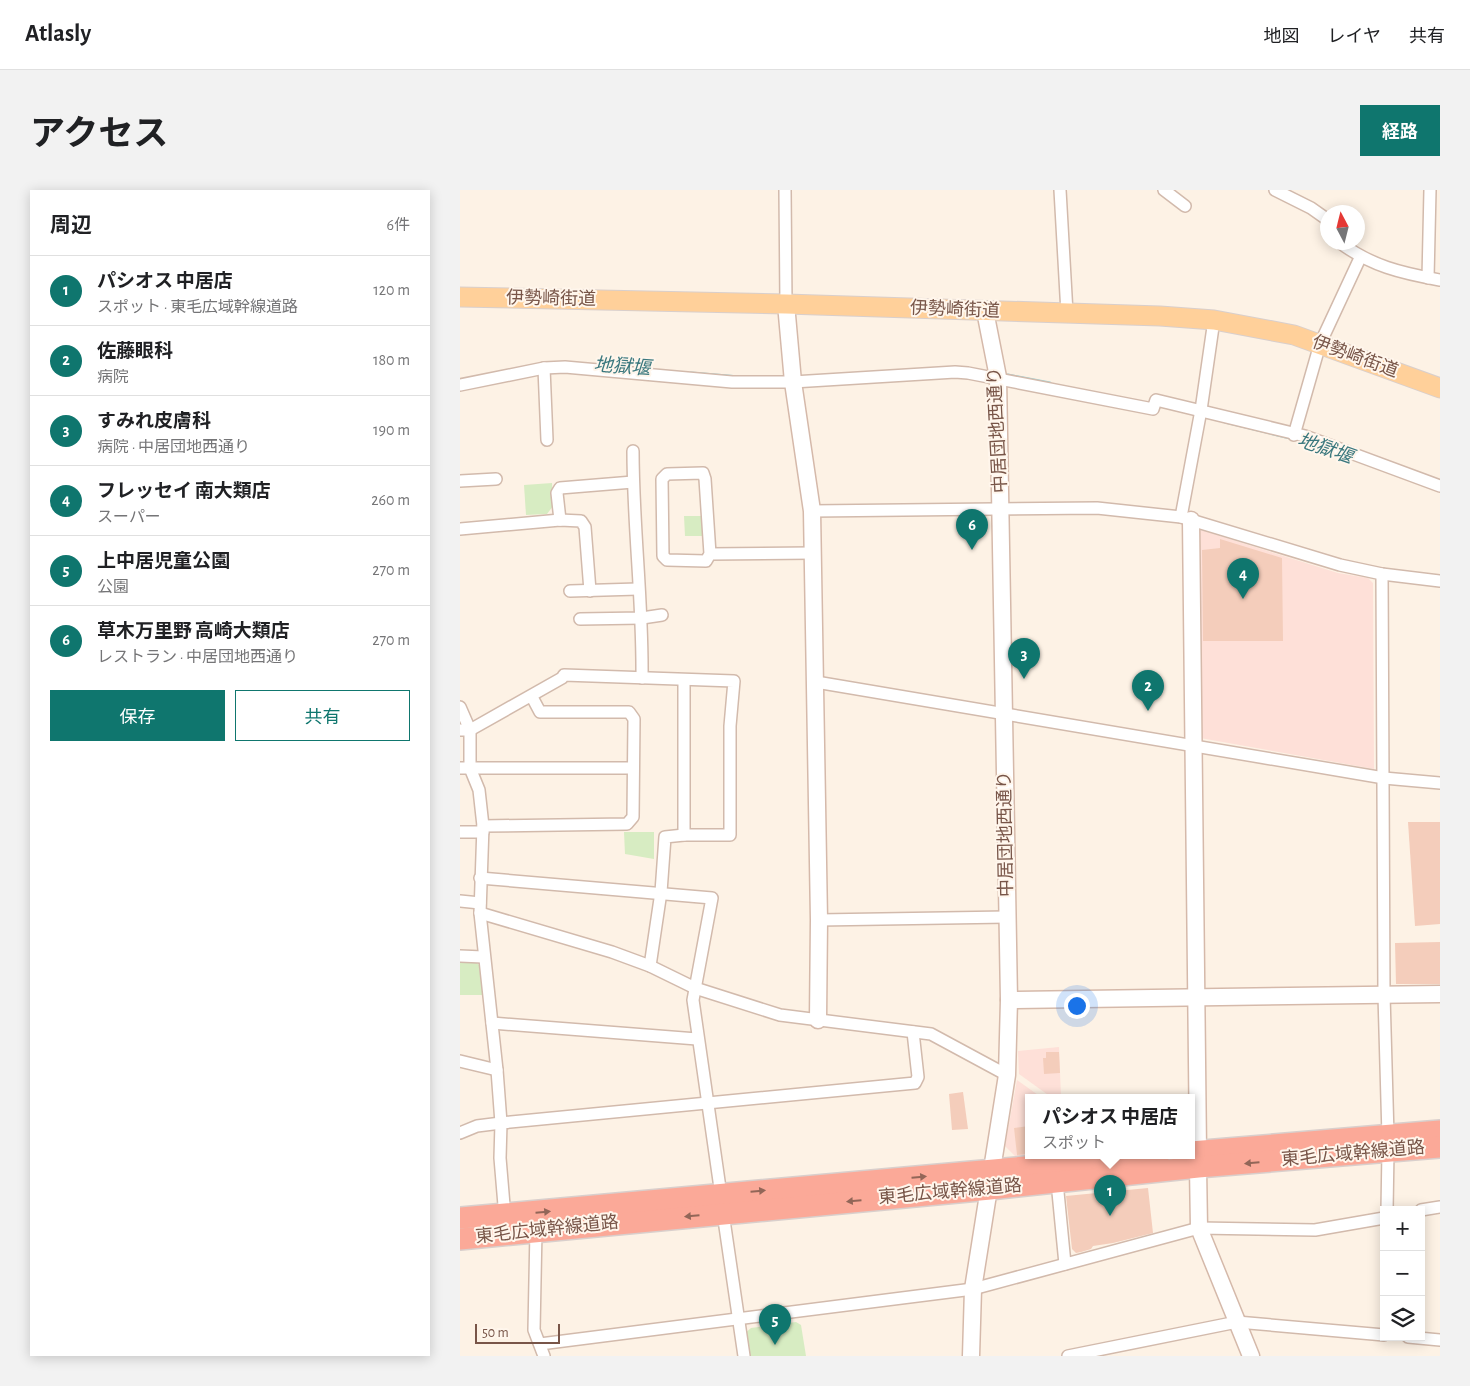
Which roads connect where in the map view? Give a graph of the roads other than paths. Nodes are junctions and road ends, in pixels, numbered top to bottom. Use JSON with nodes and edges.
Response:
{"nodes":[{"id":1,"x":785,"y":190,"type":"edge"},
{"id":2,"x":1060,"y":190,"type":"edge"},
{"id":3,"x":1275,"y":190,"type":"edge"},
{"id":4,"x":1430,"y":190,"type":"edge"},
{"id":5,"x":1168,"y":191,"type":"edge"},
{"id":6,"x":1185,"y":206,"type":"dead end"},
{"id":7,"x":1320,"y":214,"type":"edge"},
{"id":8,"x":1350,"y":250,"type":"edge"},
{"id":9,"x":1360,"y":258,"type":"junction"},
{"id":10,"x":1428,"y":278,"type":"junction"},
{"id":11,"x":1440,"y":280,"type":"edge"},
{"id":12,"x":460,"y":298,"type":"edge"},
{"id":13,"x":786,"y":304,"type":"junction"},
{"id":14,"x":985,"y":311,"type":"junction"},
{"id":15,"x":1067,"y":313,"type":"junction"},
{"id":16,"x":1214,"y":320,"type":"junction"},
{"id":17,"x":1320,"y":344,"type":"junction"},
{"id":18,"x":544,"y":368,"type":"junction"},
{"id":19,"x":998,"y":378,"type":"junction"},
{"id":20,"x":793,"y":382,"type":"junction"},
{"id":21,"x":460,"y":385,"type":"edge"},
{"id":22,"x":1440,"y":388,"type":"edge"},
{"id":23,"x":1202,"y":410,"type":"junction"},
{"id":24,"x":1294,"y":435,"type":"junction"},
{"id":25,"x":547,"y":440,"type":"dead end"},
{"id":26,"x":633,"y":451,"type":"dead end"},
{"id":27,"x":496,"y":479,"type":"dead end"},
{"id":28,"x":460,"y":481,"type":"edge"},
{"id":29,"x":633,"y":482,"type":"junction"},
{"id":30,"x":1440,"y":486,"type":"edge"},
{"id":31,"x":812,"y":511,"type":"junction"},
{"id":32,"x":1001,"y":511,"type":"junction"},
{"id":33,"x":1186,"y":518,"type":"junction"},
{"id":34,"x":560,"y":520,"type":"junction"},
{"id":35,"x":460,"y":529,"type":"edge"},
{"id":36,"x":813,"y":553,"type":"junction"},
{"id":37,"x":710,"y":554,"type":"junction"},
{"id":38,"x":1382,"y":574,"type":"junction"},
{"id":39,"x":1440,"y":581,"type":"edge"},
{"id":40,"x":638,"y":589,"type":"junction"},
{"id":41,"x":570,"y":591,"type":"dead end"},
{"id":42,"x":590,"y":591,"type":"junction"},
{"id":43,"x":662,"y":615,"type":"dead end"},
{"id":44,"x":642,"y":618,"type":"junction"},
{"id":45,"x":580,"y":619,"type":"dead end"},
{"id":46,"x":642,"y":678,"type":"junction"},
{"id":47,"x":684,"y":680,"type":"junction"},
{"id":48,"x":816,"y":682,"type":"junction"},
{"id":49,"x":532,"y":696,"type":"junction"},
{"id":50,"x":460,"y":707,"type":"edge"},
{"id":51,"x":1004,"y":714,"type":"junction"},
{"id":52,"x":465,"y":730,"type":"edge"},
{"id":53,"x":1195,"y":746,"type":"junction"},
{"id":54,"x":465,"y":768,"type":"edge"},
{"id":55,"x":633,"y":768,"type":"junction"},
{"id":56,"x":1384,"y":778,"type":"junction"},
{"id":57,"x":1440,"y":783,"type":"edge"},
{"id":58,"x":483,"y":829,"type":"junction"},
{"id":59,"x":460,"y":832,"type":"edge"},
{"id":60,"x":684,"y":835,"type":"junction"},
{"id":61,"x":480,"y":878,"type":"junction"},
{"id":62,"x":661,"y":892,"type":"junction"},
{"id":63,"x":460,"y":901,"type":"edge"},
{"id":64,"x":480,"y":908,"type":"junction"},
{"id":65,"x":1007,"y":916,"type":"junction"},
{"id":66,"x":819,"y":920,"type":"junction"},
{"id":67,"x":460,"y":956,"type":"edge"},
{"id":68,"x":483,"y":956,"type":"junction"},
{"id":69,"x":650,"y":966,"type":"junction"},
{"id":70,"x":695,"y":988,"type":"junction"},
{"id":71,"x":1440,"y":994,"type":"edge"},
{"id":72,"x":1384,"y":995,"type":"junction"},
{"id":73,"x":1195,"y":996,"type":"junction"},
{"id":74,"x":1009,"y":1000,"type":"junction"},
{"id":75,"x":818,"y":1020,"type":"junction"},
{"id":76,"x":492,"y":1023,"type":"junction"},
{"id":77,"x":912,"y":1032,"type":"junction"},
{"id":78,"x":697,"y":1039,"type":"junction"},
{"id":79,"x":460,"y":1061,"type":"edge"},
{"id":80,"x":497,"y":1070,"type":"junction"},
{"id":81,"x":1007,"y":1075,"type":"junction"},
{"id":82,"x":708,"y":1104,"type":"junction"},
{"id":83,"x":501,"y":1123,"type":"junction"},
{"id":84,"x":1440,"y":1131,"type":"edge"},
{"id":85,"x":460,"y":1133,"type":"edge"},
{"id":86,"x":1388,"y":1144,"type":"junction"},
{"id":87,"x":1440,"y":1147,"type":"edge"},
{"id":88,"x":1196,"y":1157,"type":"edge"},
{"id":89,"x":1132,"y":1159,"type":"edge"},
{"id":90,"x":1185,"y":1159,"type":"edge"},
{"id":91,"x":991,"y":1180,"type":"junction"},
{"id":92,"x":1057,"y":1182,"type":"junction"},
{"id":93,"x":722,"y":1204,"type":"junction"},
{"id":94,"x":1387,"y":1206,"type":"edge"},
{"id":95,"x":1440,"y":1207,"type":"edge"},
{"id":96,"x":1425,"y":1209,"type":"edge"},
{"id":97,"x":460,"y":1218,"type":"edge"},
{"id":98,"x":1380,"y":1219,"type":"edge"},
{"id":99,"x":506,"y":1224,"type":"junction"},
{"id":100,"x":1199,"y":1228,"type":"junction"},
{"id":101,"x":536,"y":1230,"type":"junction"},
{"id":102,"x":460,"y":1239,"type":"edge"},
{"id":103,"x":1065,"y":1264,"type":"junction"},
{"id":104,"x":973,"y":1289,"type":"junction"},
{"id":105,"x":738,"y":1319,"type":"junction"},
{"id":106,"x":1237,"y":1322,"type":"junction"},
{"id":107,"x":1380,"y":1335,"type":"edge"},
{"id":108,"x":1425,"y":1339,"type":"edge"},
{"id":109,"x":1440,"y":1340,"type":"edge"},
{"id":110,"x":540,"y":1344,"type":"junction"},
{"id":111,"x":544,"y":1356,"type":"edge"},
{"id":112,"x":744,"y":1356,"type":"edge"},
{"id":113,"x":971,"y":1356,"type":"edge"},
{"id":114,"x":1068,"y":1356,"type":"edge"},
{"id":115,"x":1251,"y":1356,"type":"edge"}],
"edges":[{"from":1,"to":13,"type":"street"},
{"from":2,"to":15,"type":"street"},
{"from":3,"to":7,"type":"street"},
{"from":4,"to":10,"type":"street"},
{"from":5,"to":6,"type":"street"},
{"from":8,"to":9,"type":"street"},
{"from":9,"to":10,"type":"street"},
{"from":9,"to":17,"type":"street"},
{"from":10,"to":11,"type":"street"},
{"from":12,"to":13,"type":"main road","name":"伊勢崎街道"},
{"from":13,"to":14,"type":"main road","name":"伊勢崎街道"},
{"from":13,"to":20,"type":"street"},
{"from":14,"to":15,"type":"main road","name":"伊勢崎街道"},
{"from":14,"to":19,"type":"street","name":"中居団地西通り"},
{"from":15,"to":16,"type":"main road","name":"伊勢崎街道"},
{"from":16,"to":17,"type":"main road","name":"伊勢崎街道"},
{"from":16,"to":23,"type":"street"},
{"from":17,"to":22,"type":"main road","name":"伊勢崎街道"},
{"from":17,"to":24,"type":"street"},
{"from":18,"to":20,"type":"street"},
{"from":18,"to":21,"type":"street"},
{"from":18,"to":25,"type":"street"},
{"from":19,"to":20,"type":"street"},
{"from":19,"to":23,"type":"street"},
{"from":19,"to":32,"type":"street","name":"中居団地西通り"},
{"from":20,"to":31,"type":"street"},
{"from":23,"to":24,"type":"street"},
{"from":23,"to":33,"type":"street"},
{"from":24,"to":30,"type":"street"},
{"from":26,"to":29,"type":"street"},
{"from":27,"to":28,"type":"street"},
{"from":29,"to":34,"type":"street"},
{"from":29,"to":40,"type":"street"},
{"from":31,"to":32,"type":"street"},
{"from":31,"to":36,"type":"street"},
{"from":32,"to":33,"type":"street"},
{"from":32,"to":51,"type":"street","name":"中居団地西通り"},
{"from":33,"to":38,"type":"street"},
{"from":33,"to":53,"type":"street"},
{"from":34,"to":35,"type":"street"},
{"from":34,"to":42,"type":"street"},
{"from":36,"to":37,"type":"street"},
{"from":36,"to":48,"type":"street"},
{"from":37,"to":37,"type":"street"},
{"from":38,"to":39,"type":"street"},
{"from":38,"to":56,"type":"street"},
{"from":40,"to":42,"type":"street"},
{"from":40,"to":44,"type":"street"},
{"from":41,"to":42,"type":"street"},
{"from":43,"to":44,"type":"street"},
{"from":44,"to":45,"type":"street"},
{"from":44,"to":46,"type":"street"},
{"from":46,"to":47,"type":"street"},
{"from":46,"to":49,"type":"street"},
{"from":47,"to":60,"type":"street"},
{"from":47,"to":60,"type":"street"},
{"from":48,"to":51,"type":"street"},
{"from":48,"to":66,"type":"street"},
{"from":49,"to":52,"type":"street"},
{"from":49,"to":55,"type":"street"},
{"from":50,"to":52,"type":"street"},
{"from":51,"to":53,"type":"street"},
{"from":51,"to":65,"type":"street","name":"中居団地西通り"},
{"from":52,"to":54,"type":"street"},
{"from":53,"to":56,"type":"street"},
{"from":53,"to":73,"type":"street"},
{"from":54,"to":55,"type":"street"},
{"from":54,"to":58,"type":"street"},
{"from":55,"to":58,"type":"street"},
{"from":56,"to":57,"type":"street"},
{"from":56,"to":72,"type":"street"},
{"from":58,"to":59,"type":"street"},
{"from":58,"to":61,"type":"street"},
{"from":60,"to":62,"type":"street"},
{"from":61,"to":62,"type":"street"},
{"from":61,"to":64,"type":"street"},
{"from":62,"to":69,"type":"street"},
{"from":62,"to":70,"type":"street"},
{"from":63,"to":64,"type":"street"},
{"from":64,"to":68,"type":"street"},
{"from":64,"to":69,"type":"street"},
{"from":65,"to":66,"type":"street"},
{"from":65,"to":74,"type":"street","name":"中居団地西通り"},
{"from":66,"to":75,"type":"street"},
{"from":67,"to":68,"type":"street"},
{"from":68,"to":76,"type":"street"},
{"from":69,"to":70,"type":"street"},
{"from":70,"to":75,"type":"street"},
{"from":70,"to":78,"type":"street"},
{"from":71,"to":72,"type":"street"},
{"from":72,"to":73,"type":"street"},
{"from":72,"to":86,"type":"street"},
{"from":73,"to":74,"type":"street"},
{"from":73,"to":88,"type":"street"},
{"from":74,"to":81,"type":"street","name":"中居団地西通り"},
{"from":75,"to":77,"type":"street"},
{"from":76,"to":78,"type":"street"},
{"from":76,"to":80,"type":"street"},
{"from":77,"to":81,"type":"street"},
{"from":77,"to":82,"type":"street"},
{"from":78,"to":82,"type":"street"},
{"from":79,"to":80,"type":"street"},
{"from":80,"to":83,"type":"street"},
{"from":81,"to":91,"type":"street","name":"中居団地西通り"},
{"from":82,"to":83,"type":"street"},
{"from":82,"to":93,"type":"street"},
{"from":83,"to":85,"type":"street"},
{"from":83,"to":99,"type":"street"},
{"from":84,"to":86,"type":"highway","name":"東毛広域幹線道路"},
{"from":86,"to":87,"type":"highway","name":"東毛広域幹線道路"},
{"from":86,"to":88,"type":"highway","name":"東毛広域幹線道路"},
{"from":86,"to":94,"type":"street"},
{"from":88,"to":100,"type":"street"},
{"from":89,"to":91,"type":"highway","name":"東毛広域幹線道路"},
{"from":90,"to":92,"type":"highway","name":"東毛広域幹線道路"},
{"from":91,"to":92,"type":"highway","name":"東毛広域幹線道路"},
{"from":91,"to":93,"type":"highway","name":"東毛広域幹線道路"},
{"from":91,"to":104,"type":"street","name":"中居団地西通り"},
{"from":92,"to":103,"type":"street"},
{"from":99,"to":93,"type":"highway","name":"東毛広域幹線道路","one_way":true},
{"from":93,"to":101,"type":"highway","name":"東毛広域幹線道路","one_way":true},
{"from":93,"to":105,"type":"street"},
{"from":95,"to":96,"type":"street"},
{"from":97,"to":99,"type":"highway","name":"東毛広域幹線道路"},
{"from":98,"to":100,"type":"street"},
{"from":99,"to":101,"type":"highway","name":"東毛広域幹線道路"},
{"from":99,"to":102,"type":"highway","name":"東毛広域幹線道路"},
{"from":100,"to":103,"type":"street"},
{"from":100,"to":106,"type":"street"},
{"from":101,"to":110,"type":"street"},
{"from":103,"to":104,"type":"street"},
{"from":104,"to":105,"type":"street"},
{"from":104,"to":113,"type":"street","name":"中居団地西通り"},
{"from":105,"to":110,"type":"street"},
{"from":105,"to":112,"type":"street"},
{"from":106,"to":107,"type":"street"},
{"from":106,"to":114,"type":"street"},
{"from":106,"to":115,"type":"street"},
{"from":108,"to":109,"type":"street"},
{"from":110,"to":111,"type":"street"}]}
